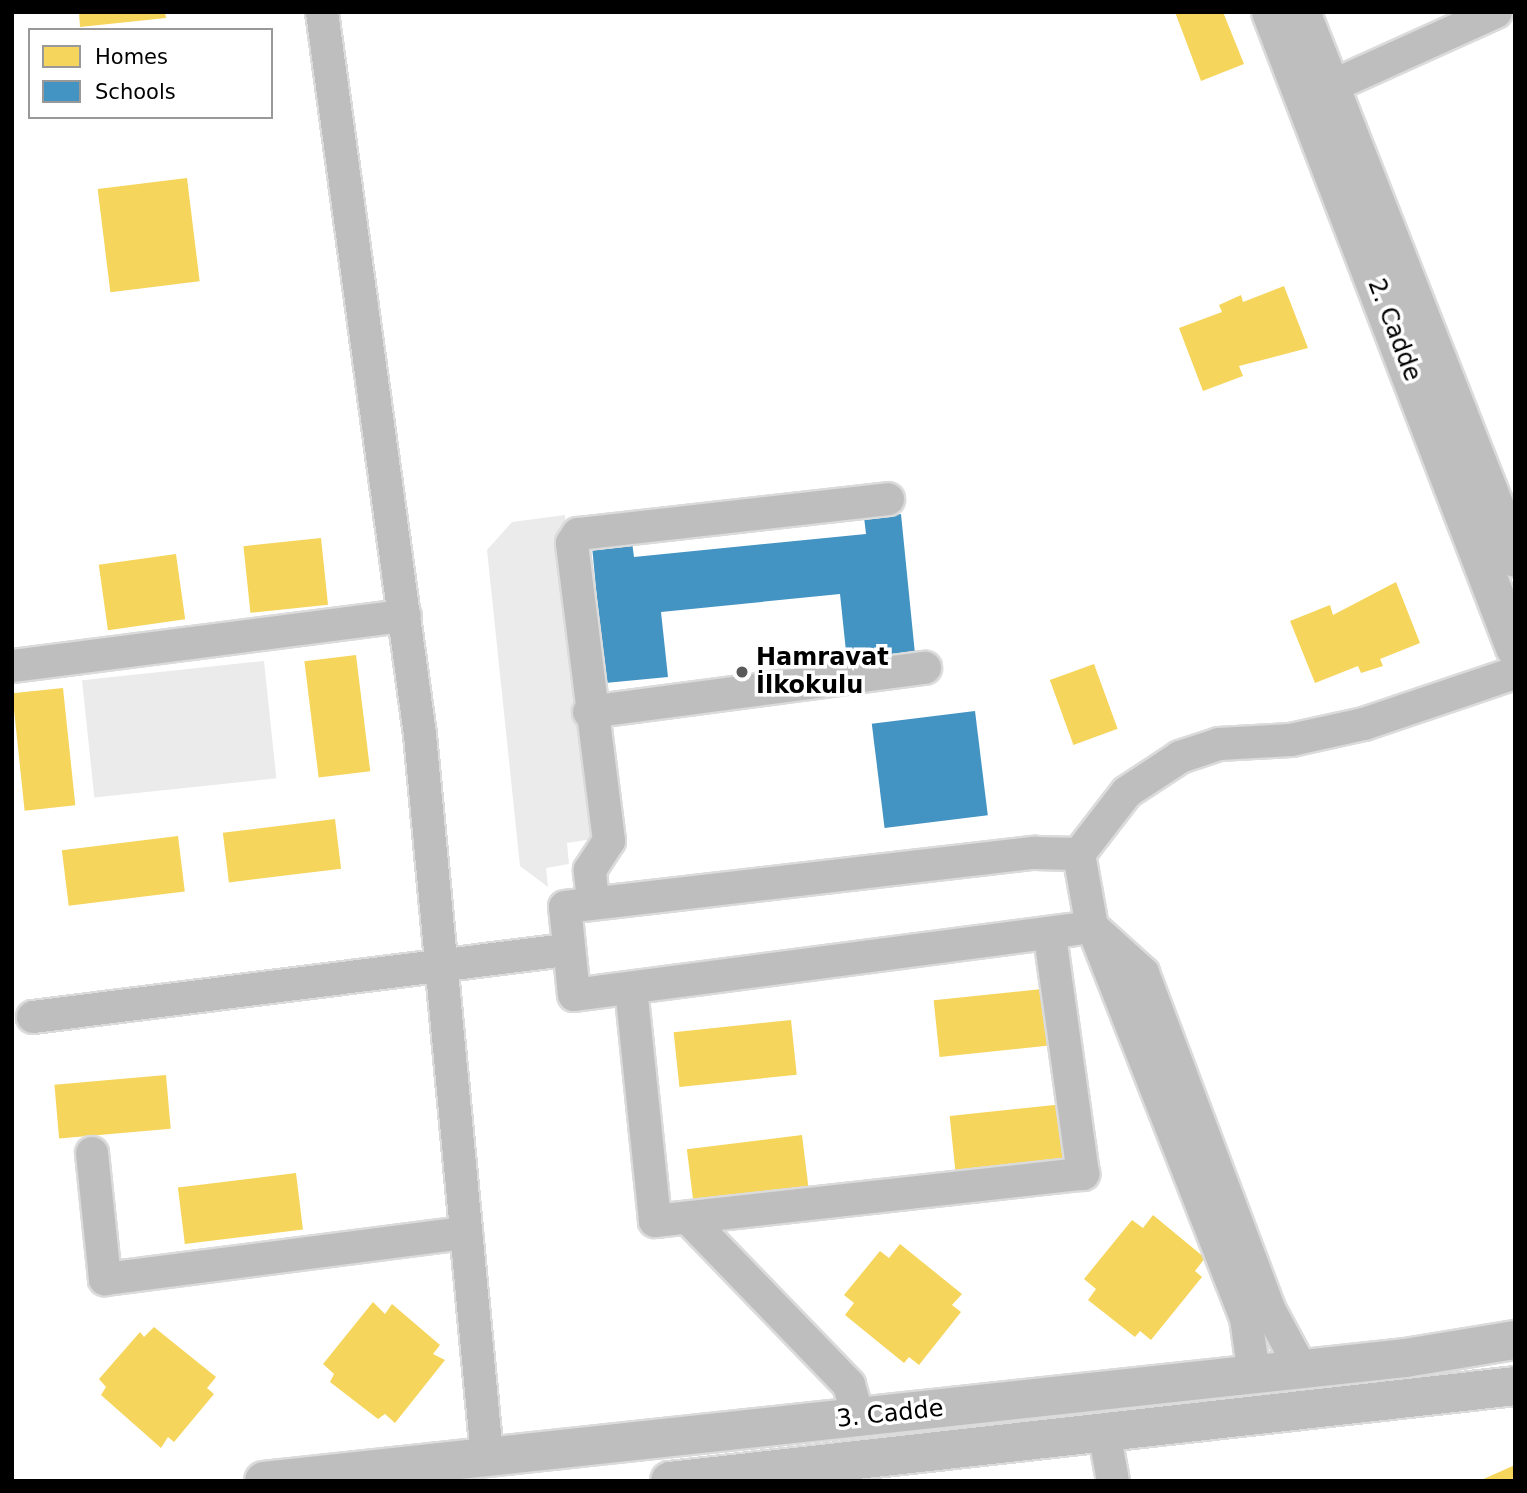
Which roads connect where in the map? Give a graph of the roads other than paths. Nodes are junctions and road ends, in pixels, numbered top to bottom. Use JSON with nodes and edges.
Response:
{"nodes":[{"id":1,"x":322,"y":12,"type":"edge"},
{"id":2,"x":1271,"y":12,"type":"edge"},
{"id":3,"x":1301,"y":12,"type":"edge"},
{"id":4,"x":1496,"y":12,"type":"edge"},
{"id":5,"x":1329,"y":87,"type":"junction"},
{"id":6,"x":888,"y":499,"type":"dead end"},
{"id":7,"x":1515,"y":558,"type":"edge"},
{"id":8,"x":405,"y":616,"type":"junction"},
{"id":9,"x":1515,"y":648,"type":"edge"},
{"id":10,"x":12,"y":666,"type":"edge"},
{"id":11,"x":925,"y":668,"type":"dead end"},
{"id":12,"x":1515,"y":673,"type":"edge"},
{"id":13,"x":589,"y":712,"type":"junction"},
{"id":14,"x":1079,"y":854,"type":"junction"},
{"id":15,"x":593,"y":901,"type":"junction"},
{"id":16,"x":1093,"y":927,"type":"junction"},
{"id":17,"x":565,"y":950,"type":"junction"},
{"id":18,"x":1052,"y":950,"type":"dead end"},
{"id":19,"x":438,"y":966,"type":"junction"},
{"id":20,"x":631,"y":988,"type":"junction"},
{"id":21,"x":33,"y":1017,"type":"dead end"},
{"id":22,"x":92,"y":1153,"type":"dead end"},
{"id":23,"x":688,"y":1218,"type":"junction"},
{"id":24,"x":466,"y":1233,"type":"junction"},
{"id":25,"x":1515,"y":1340,"type":"edge"},
{"id":26,"x":1302,"y":1370,"type":"junction"},
{"id":27,"x":1254,"y":1375,"type":"junction"},
{"id":28,"x":1515,"y":1386,"type":"edge"},
{"id":29,"x":858,"y":1417,"type":"junction"},
{"id":30,"x":1104,"y":1432,"type":"junction"},
{"id":31,"x":487,"y":1456,"type":"junction"},
{"id":32,"x":264,"y":1481,"type":"edge"},
{"id":33,"x":670,"y":1481,"type":"edge"},
{"id":34,"x":1113,"y":1481,"type":"edge"}],
"edges":[{"from":1,"to":8,"type":"street"},
{"from":2,"to":9,"type":"main road","name":"2. Cadde"},
{"from":3,"to":5,"type":"main road","name":"2. Cadde"},
{"from":4,"to":5,"type":"street"},
{"from":5,"to":7,"type":"main road","name":"2. Cadde"},
{"from":6,"to":13,"type":"street"},
{"from":8,"to":10,"type":"street"},
{"from":8,"to":19,"type":"street"},
{"from":11,"to":13,"type":"street"},
{"from":12,"to":14,"type":"street"},
{"from":13,"to":15,"type":"street"},
{"from":14,"to":15,"type":"street"},
{"from":14,"to":16,"type":"street"},
{"from":15,"to":17,"type":"street"},
{"from":16,"to":20,"type":"street"},
{"from":16,"to":26,"type":"street"},
{"from":16,"to":27,"type":"street"},
{"from":17,"to":19,"type":"street"},
{"from":17,"to":20,"type":"street"},
{"from":18,"to":23,"type":"street"},
{"from":19,"to":21,"type":"street"},
{"from":19,"to":24,"type":"street"},
{"from":20,"to":23,"type":"street"},
{"from":22,"to":24,"type":"street"},
{"from":23,"to":29,"type":"street"},
{"from":24,"to":31,"type":"street"},
{"from":25,"to":26,"type":"main road","name":"3. Cadde"},
{"from":26,"to":27,"type":"main road","name":"3. Cadde"},
{"from":27,"to":29,"type":"main road","name":"3. Cadde"},
{"from":28,"to":30,"type":"main road","name":"3. Cadde"},
{"from":29,"to":31,"type":"main road","name":"3. Cadde"},
{"from":30,"to":33,"type":"main road","name":"3. Cadde"},
{"from":30,"to":34,"type":"street"},
{"from":31,"to":32,"type":"main road","name":"3. Cadde"}]}
